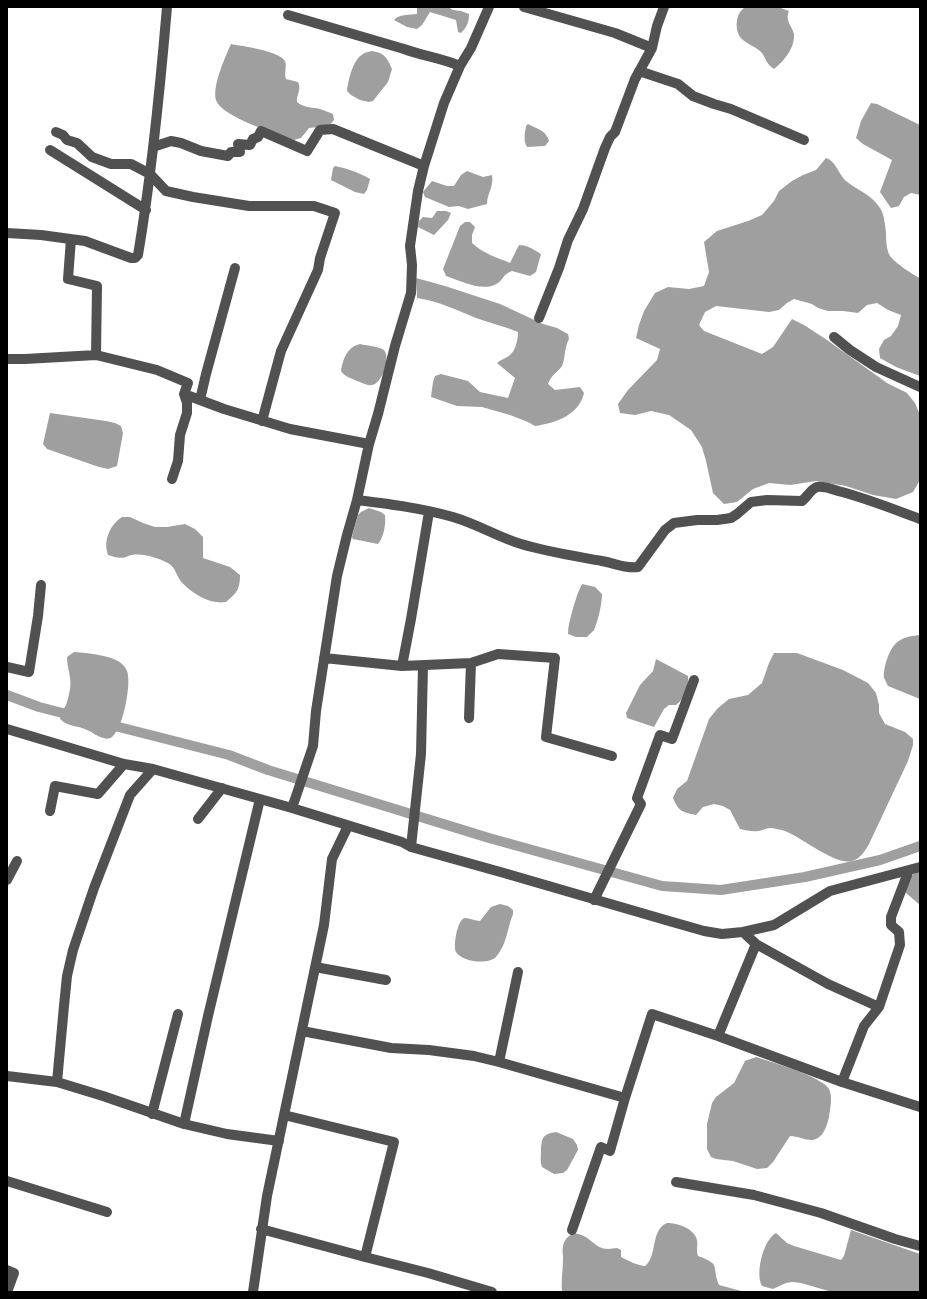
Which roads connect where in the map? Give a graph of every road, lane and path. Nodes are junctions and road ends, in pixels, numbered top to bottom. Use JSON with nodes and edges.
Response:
{"nodes":[{"id":1,"x":167,"y":7,"type":"edge"},
{"id":2,"x":489,"y":7,"type":"edge"},
{"id":3,"x":524,"y":7,"type":"edge"},
{"id":4,"x":664,"y":7,"type":"edge"},
{"id":5,"x":288,"y":15,"type":"dead end"},
{"id":6,"x":652,"y":48,"type":"junction"},
{"id":7,"x":460,"y":66,"type":"junction"},
{"id":8,"x":640,"y":71,"type":"junction"},
{"id":9,"x":56,"y":132,"type":"dead end"},
{"id":10,"x":804,"y":140,"type":"dead end"},
{"id":11,"x":153,"y":147,"type":"junction"},
{"id":12,"x":50,"y":150,"type":"dead end"},
{"id":13,"x":424,"y":166,"type":"junction"},
{"id":14,"x":150,"y":174,"type":"junction"},
{"id":15,"x":146,"y":210,"type":"junction"},
{"id":16,"x":7,"y":233,"type":"edge"},
{"id":17,"x":71,"y":239,"type":"junction"},
{"id":18,"x":235,"y":268,"type":"dead end"},
{"id":19,"x":539,"y":318,"type":"dead end"},
{"id":20,"x":834,"y":337,"type":"dead end"},
{"id":21,"x":96,"y":355,"type":"junction"},
{"id":22,"x":7,"y":359,"type":"edge"},
{"id":23,"x":920,"y":387,"type":"edge"},
{"id":24,"x":184,"y":394,"type":"junction"},
{"id":25,"x":200,"y":400,"type":"junction"},
{"id":26,"x":262,"y":421,"type":"junction"},
{"id":27,"x":369,"y":444,"type":"junction"},
{"id":28,"x":172,"y":479,"type":"dead end"},
{"id":29,"x":357,"y":500,"type":"junction"},
{"id":30,"x":429,"y":512,"type":"junction"},
{"id":31,"x":920,"y":519,"type":"edge"},
{"id":32,"x":41,"y":585,"type":"dead end"},
{"id":33,"x":324,"y":658,"type":"junction"},
{"id":34,"x":471,"y":663,"type":"junction"},
{"id":35,"x":402,"y":666,"type":"junction"},
{"id":36,"x":423,"y":666,"type":"junction"},
{"id":37,"x":7,"y":667,"type":"edge"},
{"id":38,"x":694,"y":680,"type":"dead end"},
{"id":39,"x":469,"y":718,"type":"dead end"},
{"id":40,"x":7,"y":729,"type":"edge"},
{"id":41,"x":612,"y":756,"type":"dead end"},
{"id":42,"x":124,"y":764,"type":"junction"},
{"id":43,"x":153,"y":769,"type":"junction"},
{"id":44,"x":222,"y":788,"type":"junction"},
{"id":45,"x":260,"y":799,"type":"junction"},
{"id":46,"x":292,"y":808,"type":"junction"},
{"id":47,"x":50,"y":811,"type":"dead end"},
{"id":48,"x":198,"y":819,"type":"dead end"},
{"id":49,"x":348,"y":826,"type":"junction"},
{"id":50,"x":411,"y":847,"type":"junction"},
{"id":51,"x":17,"y":861,"type":"dead end"},
{"id":52,"x":920,"y":867,"type":"edge"},
{"id":53,"x":909,"y":870,"type":"junction"},
{"id":54,"x":7,"y":880,"type":"edge"},
{"id":55,"x":596,"y":895,"type":"junction"},
{"id":56,"x":743,"y":932,"type":"junction"},
{"id":57,"x":756,"y":944,"type":"junction"},
{"id":58,"x":315,"y":967,"type":"junction"},
{"id":59,"x":518,"y":972,"type":"dead end"},
{"id":60,"x":386,"y":980,"type":"dead end"},
{"id":61,"x":879,"y":1007,"type":"junction"},
{"id":62,"x":178,"y":1014,"type":"dead end"},
{"id":63,"x":302,"y":1031,"type":"junction"},
{"id":64,"x":718,"y":1036,"type":"junction"},
{"id":65,"x":499,"y":1062,"type":"junction"},
{"id":66,"x":7,"y":1076,"type":"edge"},
{"id":67,"x":57,"y":1082,"type":"junction"},
{"id":68,"x":842,"y":1082,"type":"junction"},
{"id":69,"x":625,"y":1098,"type":"junction"},
{"id":70,"x":920,"y":1107,"type":"edge"},
{"id":71,"x":152,"y":1114,"type":"junction"},
{"id":72,"x":284,"y":1115,"type":"junction"},
{"id":73,"x":184,"y":1124,"type":"junction"},
{"id":74,"x":279,"y":1141,"type":"junction"},
{"id":75,"x":7,"y":1181,"type":"edge"},
{"id":76,"x":676,"y":1182,"type":"dead end"},
{"id":77,"x":107,"y":1212,"type":"dead end"},
{"id":78,"x":261,"y":1229,"type":"junction"},
{"id":79,"x":572,"y":1230,"type":"dead end"},
{"id":80,"x":920,"y":1246,"type":"edge"},
{"id":81,"x":365,"y":1257,"type":"junction"},
{"id":82,"x":7,"y":1270,"type":"edge"},
{"id":83,"x":7,"y":1292,"type":"edge"},
{"id":84,"x":253,"y":1292,"type":"edge"},
{"id":85,"x":492,"y":1292,"type":"edge"}],
"edges":[{"from":1,"to":11,"type":"street"},
{"from":2,"to":7,"type":"street"},
{"from":3,"to":6,"type":"street"},
{"from":4,"to":6,"type":"street"},
{"from":5,"to":7,"type":"street"},
{"from":6,"to":8,"type":"street"},
{"from":7,"to":13,"type":"street"},
{"from":8,"to":10,"type":"street"},
{"from":8,"to":19,"type":"street"},
{"from":9,"to":14,"type":"street"},
{"from":11,"to":13,"type":"street"},
{"from":11,"to":14,"type":"street"},
{"from":12,"to":15,"type":"street"},
{"from":13,"to":27,"type":"street"},
{"from":14,"to":15,"type":"street"},
{"from":14,"to":26,"type":"street"},
{"from":15,"to":17,"type":"street"},
{"from":16,"to":17,"type":"street"},
{"from":17,"to":21,"type":"street"},
{"from":18,"to":25,"type":"street"},
{"from":20,"to":23,"type":"street"},
{"from":21,"to":22,"type":"street"},
{"from":21,"to":24,"type":"street"},
{"from":24,"to":25,"type":"street"},
{"from":24,"to":28,"type":"street"},
{"from":25,"to":26,"type":"street"},
{"from":26,"to":27,"type":"street"},
{"from":27,"to":29,"type":"street"},
{"from":29,"to":30,"type":"street"},
{"from":29,"to":33,"type":"street"},
{"from":30,"to":31,"type":"street"},
{"from":30,"to":35,"type":"street"},
{"from":32,"to":37,"type":"street"},
{"from":33,"to":35,"type":"street"},
{"from":33,"to":46,"type":"street"},
{"from":34,"to":36,"type":"street"},
{"from":34,"to":39,"type":"street"},
{"from":34,"to":41,"type":"street"},
{"from":35,"to":36,"type":"street"},
{"from":36,"to":50,"type":"street"},
{"from":38,"to":55,"type":"street"},
{"from":40,"to":42,"type":"street"},
{"from":42,"to":43,"type":"street"},
{"from":42,"to":47,"type":"street"},
{"from":43,"to":44,"type":"street"},
{"from":43,"to":67,"type":"street"},
{"from":44,"to":45,"type":"street"},
{"from":44,"to":48,"type":"street"},
{"from":45,"to":46,"type":"street"},
{"from":45,"to":73,"type":"street"},
{"from":46,"to":49,"type":"street"},
{"from":49,"to":50,"type":"street"},
{"from":49,"to":58,"type":"street"},
{"from":50,"to":55,"type":"street"},
{"from":51,"to":54,"type":"street"},
{"from":52,"to":53,"type":"street"},
{"from":53,"to":56,"type":"street"},
{"from":53,"to":61,"type":"street"},
{"from":55,"to":56,"type":"street"},
{"from":56,"to":57,"type":"street"},
{"from":57,"to":61,"type":"street"},
{"from":57,"to":64,"type":"street"},
{"from":58,"to":60,"type":"street"},
{"from":58,"to":63,"type":"street"},
{"from":59,"to":65,"type":"street"},
{"from":61,"to":68,"type":"street"},
{"from":62,"to":71,"type":"street"},
{"from":63,"to":65,"type":"street"},
{"from":63,"to":72,"type":"street"},
{"from":64,"to":68,"type":"street"},
{"from":64,"to":69,"type":"street"},
{"from":65,"to":69,"type":"street"},
{"from":66,"to":67,"type":"street"},
{"from":67,"to":71,"type":"street"},
{"from":68,"to":70,"type":"street"},
{"from":69,"to":79,"type":"street"},
{"from":71,"to":73,"type":"street"},
{"from":72,"to":74,"type":"street"},
{"from":72,"to":81,"type":"street"},
{"from":73,"to":74,"type":"street"},
{"from":74,"to":78,"type":"street"},
{"from":75,"to":77,"type":"street"},
{"from":76,"to":80,"type":"street"},
{"from":78,"to":81,"type":"street"},
{"from":78,"to":84,"type":"street"},
{"from":81,"to":85,"type":"street"},
{"from":82,"to":83,"type":"street"}]}
